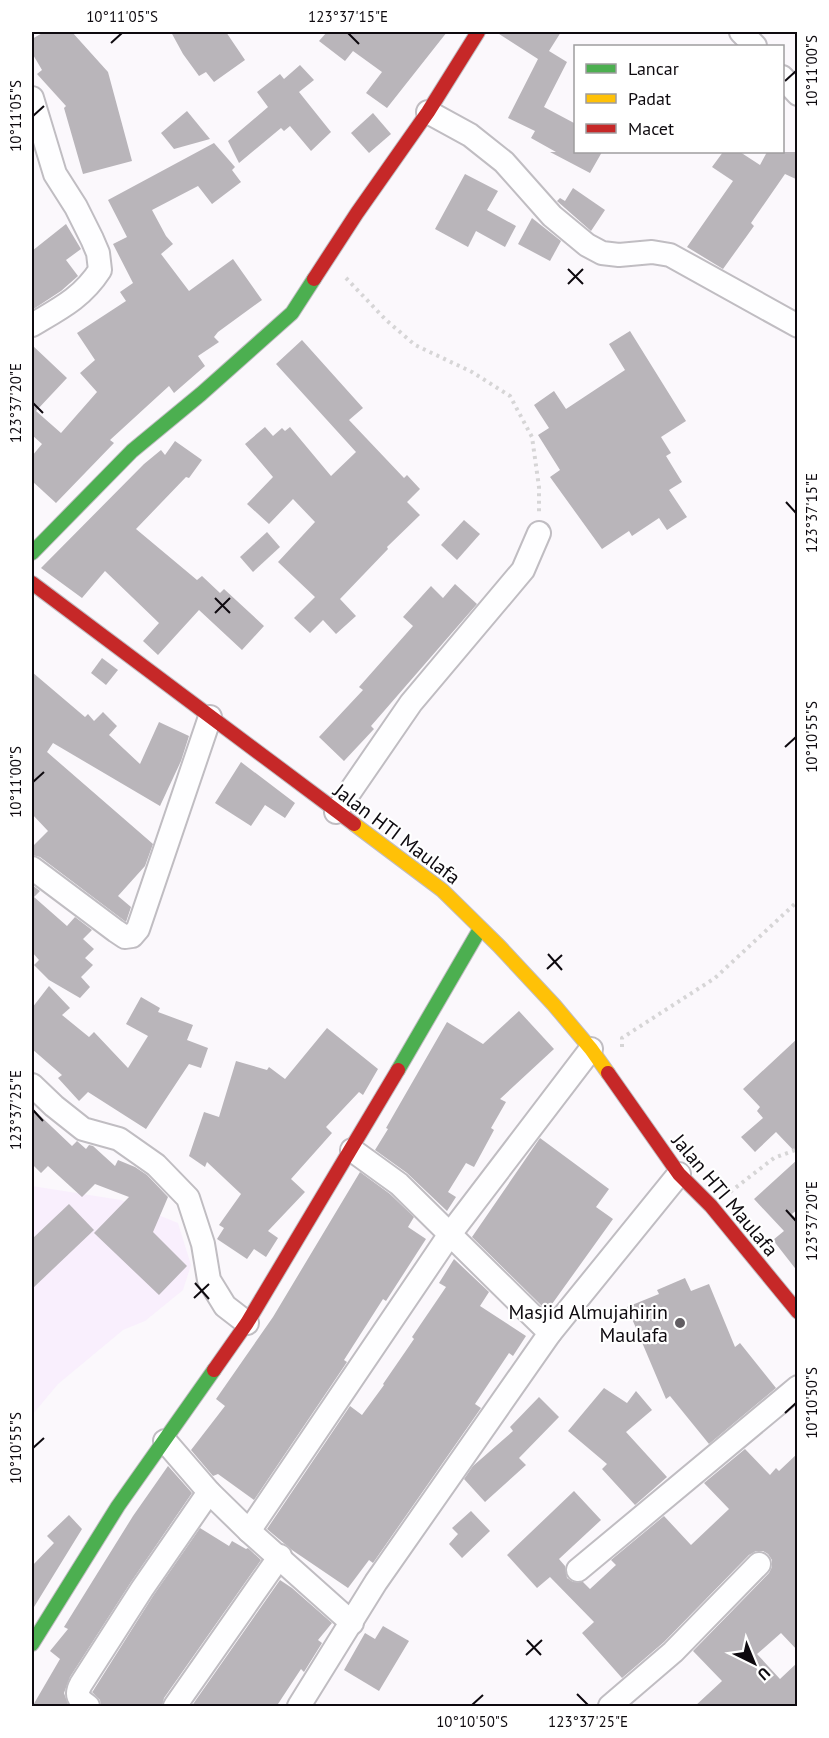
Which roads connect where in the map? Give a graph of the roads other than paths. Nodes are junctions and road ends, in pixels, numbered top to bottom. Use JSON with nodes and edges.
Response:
{"nodes":[{"id":1,"x":478,"y":32,"type":"edge"},
{"id":2,"x":741,"y":32,"type":"edge"},
{"id":3,"x":753,"y":45,"type":"edge"},
{"id":4,"x":784,"y":78,"type":"edge"},
{"id":5,"x":798,"y":94,"type":"edge"},
{"id":6,"x":32,"y":98,"type":"edge"},
{"id":7,"x":428,"y":112,"type":"junction"},
{"id":8,"x":32,"y":325,"type":"edge"},
{"id":9,"x":798,"y":326,"type":"edge"},
{"id":10,"x":539,"y":533,"type":"road end"},
{"id":11,"x":32,"y":553,"type":"edge"},
{"id":12,"x":32,"y":583,"type":"edge"},
{"id":13,"x":210,"y":717,"type":"junction"},
{"id":14,"x":336,"y":812,"type":"junction"},
{"id":15,"x":32,"y":868,"type":"edge"},
{"id":16,"x":480,"y":929,"type":"junction"},
{"id":17,"x":591,"y":1049,"type":"junction"},
{"id":18,"x":32,"y":1085,"type":"edge"},
{"id":19,"x":352,"y":1150,"type":"junction"},
{"id":20,"x":679,"y":1174,"type":"junction"},
{"id":21,"x":450,"y":1234,"type":"junction"},
{"id":22,"x":798,"y":1312,"type":"edge"},
{"id":23,"x":247,"y":1323,"type":"junction"},
{"id":24,"x":550,"y":1333,"type":"junction"},
{"id":25,"x":798,"y":1387,"type":"edge"},
{"id":26,"x":165,"y":1441,"type":"junction"},
{"id":27,"x":209,"y":1492,"type":"junction"},
{"id":28,"x":249,"y":1530,"type":"junction"},
{"id":29,"x":279,"y":1556,"type":"junction"},
{"id":30,"x":759,"y":1564,"type":"dead end"},
{"id":31,"x":578,"y":1570,"type":"dead end"},
{"id":32,"x":352,"y":1623,"type":"junction"},
{"id":33,"x":32,"y":1644,"type":"edge"},
{"id":34,"x":88,"y":1707,"type":"edge"},
{"id":35,"x":175,"y":1707,"type":"edge"},
{"id":36,"x":299,"y":1707,"type":"edge"},
{"id":37,"x":610,"y":1707,"type":"edge"}],
"edges":[{"from":1,"to":7,"type":"street"},
{"from":2,"to":3,"type":"street"},
{"from":4,"to":5,"type":"street"},
{"from":6,"to":8,"type":"street"},
{"from":7,"to":9,"type":"street"},
{"from":7,"to":11,"type":"street"},
{"from":10,"to":14,"type":"street"},
{"from":12,"to":13,"type":"street","name":"Jalan HTI Maulafa"},
{"from":13,"to":14,"type":"street","name":"Jalan HTI Maulafa"},
{"from":13,"to":15,"type":"street"},
{"from":14,"to":16,"type":"street","name":"Jalan HTI Maulafa"},
{"from":16,"to":17,"type":"street","name":"Jalan HTI Maulafa"},
{"from":16,"to":19,"type":"street"},
{"from":17,"to":20,"type":"street","name":"Jalan HTI Maulafa"},
{"from":17,"to":21,"type":"street"},
{"from":18,"to":23,"type":"street"},
{"from":19,"to":21,"type":"street"},
{"from":19,"to":23,"type":"street"},
{"from":20,"to":22,"type":"street","name":"Jalan HTI Maulafa"},
{"from":20,"to":24,"type":"street"},
{"from":21,"to":24,"type":"street"},
{"from":21,"to":28,"type":"street"},
{"from":23,"to":26,"type":"street"},
{"from":24,"to":32,"type":"street"},
{"from":25,"to":31,"type":"street"},
{"from":26,"to":27,"type":"street"},
{"from":26,"to":33,"type":"street"},
{"from":27,"to":28,"type":"street"},
{"from":27,"to":34,"type":"street"},
{"from":28,"to":29,"type":"street"},
{"from":29,"to":32,"type":"street"},
{"from":29,"to":35,"type":"street"},
{"from":30,"to":37,"type":"street"},
{"from":32,"to":36,"type":"street"}]}
